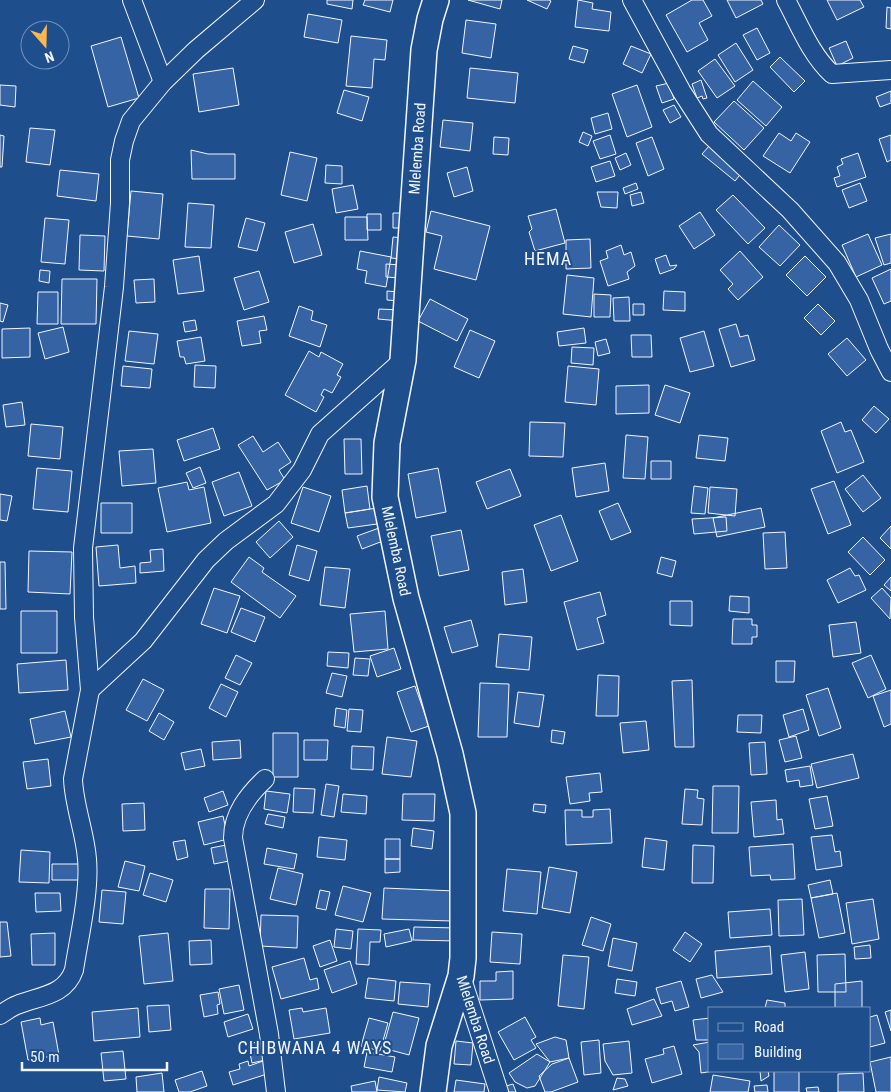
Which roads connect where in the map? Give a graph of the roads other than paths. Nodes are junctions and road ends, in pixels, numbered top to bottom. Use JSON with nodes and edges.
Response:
{"nodes":[{"id":1,"x":132,"y":0,"type":"edge"},
{"id":2,"x":255,"y":0,"type":"edge"},
{"id":3,"x":436,"y":0,"type":"edge"},
{"id":4,"x":632,"y":0,"type":"edge"},
{"id":5,"x":786,"y":0,"type":"edge"},
{"id":6,"x":891,"y":70,"type":"edge"},
{"id":7,"x":163,"y":82,"type":"junction"},
{"id":8,"x":402,"y":360,"type":"junction"},
{"id":9,"x":891,"y":372,"type":"edge"},
{"id":10,"x":90,"y":690,"type":"junction"},
{"id":11,"x":266,"y":779,"type":"dead end"},
{"id":12,"x":461,"y":976,"type":"junction"},
{"id":13,"x":0,"y":1016,"type":"edge"},
{"id":14,"x":276,"y":1092,"type":"edge"},
{"id":15,"x":433,"y":1092,"type":"edge"},
{"id":16,"x":499,"y":1092,"type":"edge"}],
"edges":[{"from":1,"to":7,"type":"street"},
{"from":2,"to":7,"type":"street"},
{"from":3,"to":8,"type":"street","name":"Mlelemba Road"},
{"from":4,"to":9,"type":"street"},
{"from":5,"to":6,"type":"street"},
{"from":7,"to":10,"type":"street"},
{"from":8,"to":10,"type":"street"},
{"from":8,"to":12,"type":"street","name":"Mlelemba Road"},
{"from":10,"to":13,"type":"street"},
{"from":11,"to":14,"type":"street"},
{"from":12,"to":15,"type":"street"},
{"from":12,"to":16,"type":"street","name":"Mlelemba Road"}]}
